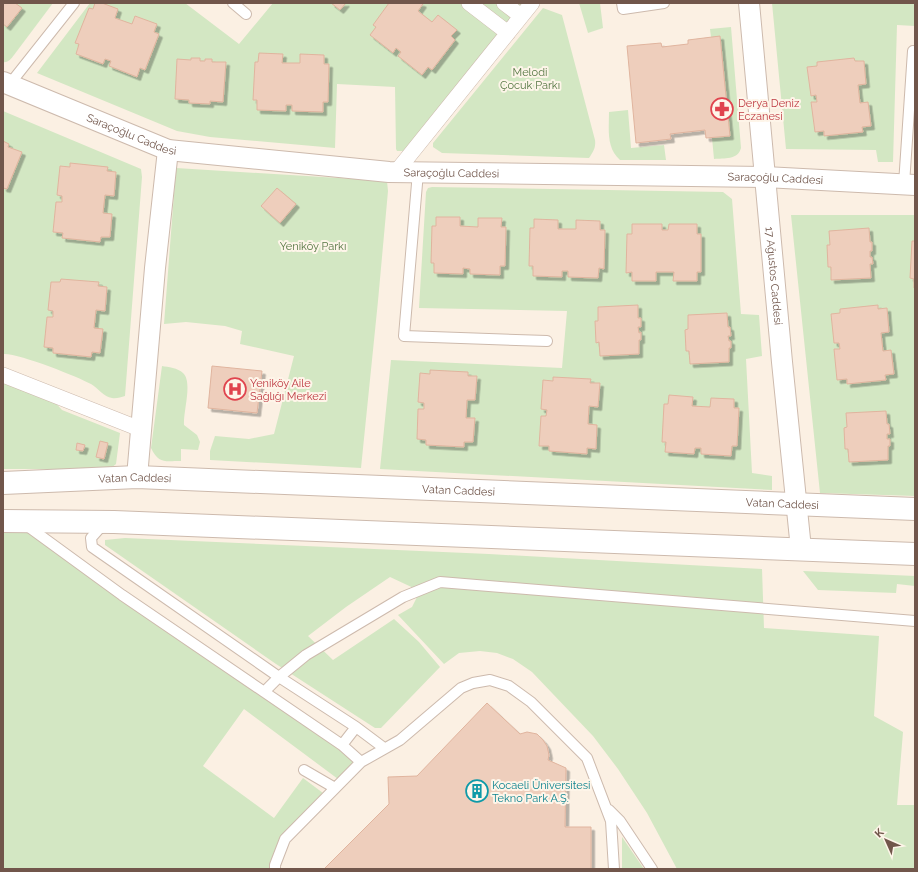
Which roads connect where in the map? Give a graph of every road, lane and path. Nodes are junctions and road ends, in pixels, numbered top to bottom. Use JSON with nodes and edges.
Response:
{"nodes":[{"id":1,"x":74,"y":3,"type":"edge"},
{"id":2,"x":233,"y":3,"type":"edge"},
{"id":3,"x":469,"y":3,"type":"edge"},
{"id":4,"x":504,"y":3,"type":"edge"},
{"id":5,"x":532,"y":3,"type":"edge"},
{"id":6,"x":622,"y":3,"type":"edge"},
{"id":7,"x":664,"y":3,"type":"edge"},
{"id":8,"x":748,"y":3,"type":"edge"},
{"id":9,"x":246,"y":14,"type":"dead end"},
{"id":10,"x":521,"y":16,"type":"junction"},
{"id":11,"x":508,"y":33,"type":"junction"},
{"id":12,"x":915,"y":52,"type":"edge"},
{"id":13,"x":6,"y":84,"type":"edge"},
{"id":14,"x":168,"y":150,"type":"junction"},
{"id":15,"x":396,"y":172,"type":"junction"},
{"id":16,"x":418,"y":172,"type":"junction"},
{"id":17,"x":765,"y":177,"type":"junction"},
{"id":18,"x":910,"y":185,"type":"edge"},
{"id":19,"x":547,"y":341,"type":"dead end"},
{"id":20,"x":3,"y":375,"type":"edge"},
{"id":21,"x":140,"y":429,"type":"junction"},
{"id":22,"x":137,"y":477,"type":"junction"},
{"id":23,"x":3,"y":483,"type":"edge"},
{"id":24,"x":796,"y":504,"type":"junction"},
{"id":25,"x":915,"y":509,"type":"edge"},
{"id":26,"x":12,"y":521,"type":"edge"},
{"id":27,"x":114,"y":522,"type":"junction"},
{"id":28,"x":801,"y":549,"type":"junction"},
{"id":29,"x":915,"y":554,"type":"edge"},
{"id":30,"x":915,"y":621,"type":"edge"},
{"id":31,"x":279,"y":677,"type":"junction"},
{"id":32,"x":264,"y":692,"type":"junction"},
{"id":33,"x":356,"y":727,"type":"junction"},
{"id":34,"x":342,"y":745,"type":"junction"},
{"id":35,"x":384,"y":748,"type":"junction"},
{"id":36,"x":361,"y":762,"type":"junction"},
{"id":37,"x":304,"y":770,"type":"dead end"},
{"id":38,"x":335,"y":788,"type":"junction"},
{"id":39,"x":606,"y":807,"type":"junction"},
{"id":40,"x":275,"y":869,"type":"edge"},
{"id":41,"x":614,"y":869,"type":"edge"},
{"id":42,"x":652,"y":869,"type":"edge"}],
"edges":[{"from":1,"to":13,"type":"lane"},
{"from":2,"to":9,"type":"lane"},
{"from":3,"to":11,"type":"street"},
{"from":4,"to":10,"type":"street"},
{"from":5,"to":10,"type":"street"},
{"from":6,"to":7,"type":"lane"},
{"from":8,"to":17,"type":"street","name":"17 Ağustos Caddesi"},
{"from":10,"to":11,"type":"street"},
{"from":11,"to":15,"type":"street"},
{"from":12,"to":18,"type":"lane"},
{"from":13,"to":14,"type":"street","name":"Saraçoğlu Caddesi"},
{"from":14,"to":15,"type":"street","name":"Saraçoğlu Caddesi"},
{"from":14,"to":21,"type":"street"},
{"from":15,"to":16,"type":"street","name":"Saraçoğlu Caddesi"},
{"from":16,"to":17,"type":"street","name":"Saraçoğlu Caddesi"},
{"from":16,"to":19,"type":"lane"},
{"from":17,"to":18,"type":"street","name":"Saraçoğlu Caddesi"},
{"from":17,"to":24,"type":"street","name":"17 Ağustos Caddesi"},
{"from":20,"to":21,"type":"street"},
{"from":21,"to":22,"type":"street"},
{"from":22,"to":23,"type":"street","name":"Vatan Caddesi"},
{"from":22,"to":24,"type":"street","name":"Vatan Caddesi"},
{"from":24,"to":25,"type":"street","name":"Vatan Caddesi"},
{"from":24,"to":28,"type":"street","name":"17 Ağustos Caddesi"},
{"from":26,"to":27,"type":"street"},
{"from":26,"to":32,"type":"lane"},
{"from":27,"to":28,"type":"street"},
{"from":27,"to":31,"type":"lane"},
{"from":28,"to":29,"type":"street"},
{"from":30,"to":31,"type":"lane"},
{"from":31,"to":32,"type":"lane"},
{"from":31,"to":33,"type":"lane"},
{"from":32,"to":34,"type":"lane"},
{"from":33,"to":34,"type":"lane"},
{"from":33,"to":35,"type":"lane"},
{"from":34,"to":36,"type":"lane"},
{"from":35,"to":36,"type":"lane"},
{"from":35,"to":39,"type":"lane"},
{"from":36,"to":38,"type":"lane"},
{"from":37,"to":38,"type":"lane"},
{"from":38,"to":40,"type":"lane"},
{"from":39,"to":41,"type":"lane"},
{"from":39,"to":42,"type":"lane"}]}
